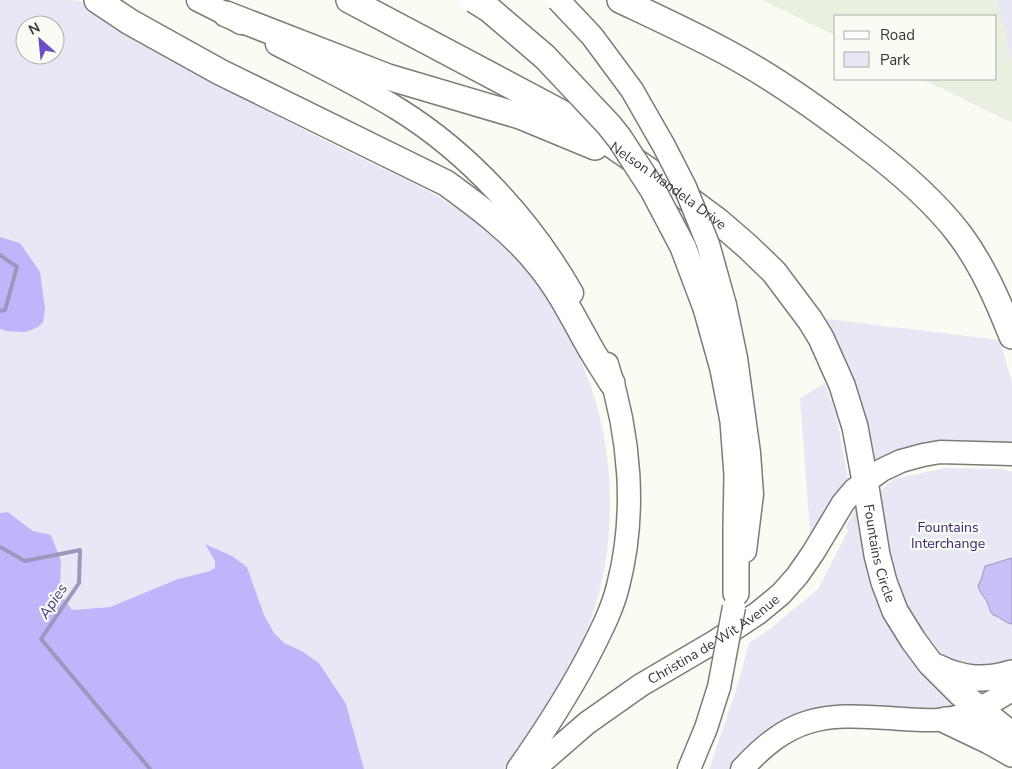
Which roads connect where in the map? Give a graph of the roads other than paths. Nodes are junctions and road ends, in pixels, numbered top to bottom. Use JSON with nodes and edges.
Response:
{"nodes":[{"id":1,"x":97,"y":0,"type":"edge"},
{"id":2,"x":198,"y":0,"type":"edge"},
{"id":3,"x":349,"y":0,"type":"edge"},
{"id":4,"x":474,"y":0,"type":"edge"},
{"id":5,"x":558,"y":0,"type":"edge"},
{"id":6,"x":620,"y":0,"type":"edge"},
{"id":7,"x":226,"y":14,"type":"junction"},
{"id":8,"x":664,"y":181,"type":"junction"},
{"id":9,"x":716,"y":306,"type":"junction"},
{"id":10,"x":1012,"y":336,"type":"edge"},
{"id":11,"x":612,"y":382,"type":"junction"},
{"id":12,"x":1012,"y":454,"type":"edge"},
{"id":13,"x":865,"y":481,"type":"junction"},
{"id":14,"x":735,"y":600,"type":"joint"},
{"id":15,"x":930,"y":663,"type":"junction"},
{"id":16,"x":1012,"y":673,"type":"edge"},
{"id":17,"x":1012,"y":690,"type":"edge"},
{"id":18,"x":979,"y":708,"type":"junction"},
{"id":19,"x":945,"y":720,"type":"junction"},
{"id":20,"x":1012,"y":735,"type":"edge"},
{"id":21,"x":1012,"y":754,"type":"edge"},
{"id":22,"x":518,"y":769,"type":"edge"},
{"id":23,"x":534,"y":769,"type":"edge"},
{"id":24,"x":689,"y":769,"type":"edge"},
{"id":25,"x":742,"y":769,"type":"edge"}],
"edges":[{"from":1,"to":11,"type":"highway"},
{"from":2,"to":7,"type":"main road"},
{"from":3,"to":8,"type":"highway","name":"Nelson Mandela Drive"},
{"from":4,"to":9,"type":"highway","bridge":true},
{"from":5,"to":9,"type":"main road","bridge":true},
{"from":6,"to":10,"type":"highway"},
{"from":7,"to":8,"type":"highway"},
{"from":7,"to":11,"type":"main road"},
{"from":8,"to":13,"type":"highway","name":"Nelson Mandela Drive"},
{"from":9,"to":14,"type":"highway"},
{"from":11,"to":22,"type":"main road"},
{"from":12,"to":13,"type":"main road"},
{"from":13,"to":15,"type":"highway","name":"Fountains Circle"},
{"from":13,"to":23,"type":"main road","name":"Christina de Wit Avenue"},
{"from":14,"to":24,"type":"main road","bridge":true},
{"from":15,"to":16,"type":"highway"},
{"from":15,"to":18,"type":"highway","name":"Fountains Circle"},
{"from":17,"to":18,"type":"main road"},
{"from":18,"to":19,"type":"main road"},
{"from":18,"to":20,"type":"highway","name":"Fountains Circle"},
{"from":19,"to":21,"type":"highway"},
{"from":19,"to":25,"type":"main road"}]}
